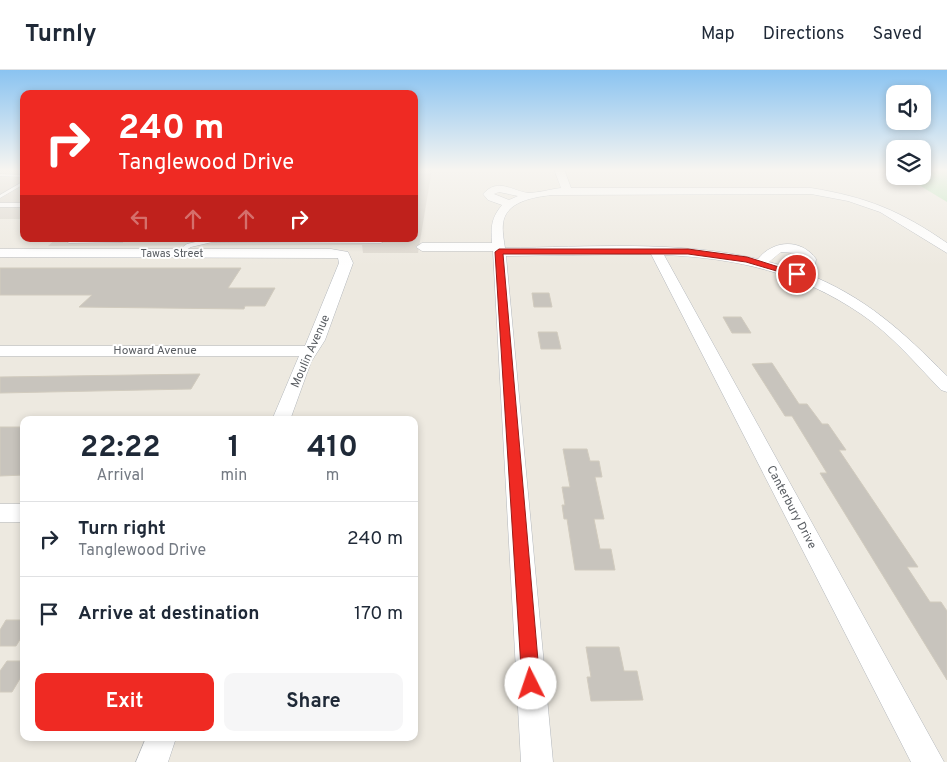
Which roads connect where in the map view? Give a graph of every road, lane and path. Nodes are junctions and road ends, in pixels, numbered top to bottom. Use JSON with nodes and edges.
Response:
{"nodes":[{"id":1,"x":517,"y":201,"type":"edge"},
{"id":2,"x":863,"y":201,"type":"edge"},
{"id":3,"x":866,"y":202,"type":"joint"},
{"id":4,"x":0,"y":205,"type":"edge"},
{"id":5,"x":20,"y":206,"type":"edge"},
{"id":6,"x":98,"y":242,"type":"edge"},
{"id":7,"x":377,"y":242,"type":"edge"},
{"id":8,"x":422,"y":247,"type":"dead end"},
{"id":9,"x":499,"y":249,"type":"junction"},
{"id":10,"x":947,"y":249,"type":"edge"},
{"id":11,"x":341,"y":250,"type":"junction"},
{"id":12,"x":656,"y":251,"type":"junction"},
{"id":13,"x":85,"y":253,"type":"junction"},
{"id":14,"x":0,"y":254,"type":"edge"},
{"id":15,"x":762,"y":263,"type":"junction"},
{"id":16,"x":797,"y":274,"type":"junction"},
{"id":17,"x":0,"y":350,"type":"edge"},
{"id":18,"x":310,"y":351,"type":"junction"},
{"id":19,"x":947,"y":386,"type":"edge"},
{"id":20,"x":283,"y":416,"type":"edge"},
{"id":21,"x":0,"y":513,"type":"edge"},
{"id":22,"x":20,"y":513,"type":"edge"},
{"id":23,"x":160,"y":741,"type":"edge"},
{"id":24,"x":152,"y":762,"type":"edge"},
{"id":25,"x":537,"y":762,"type":"edge"},
{"id":26,"x":928,"y":762,"type":"edge"}],
"edges":[{"from":1,"to":9,"type":"street"},
{"from":2,"to":3,"type":"street"},
{"from":3,"to":10,"type":"street"},
{"from":4,"to":5,"type":"lane"},
{"from":6,"to":13,"type":"lane"},
{"from":7,"to":11,"type":"lane"},
{"from":8,"to":9,"type":"street"},
{"from":9,"to":12,"type":"street"},
{"from":9,"to":25,"type":"street"},
{"from":11,"to":13,"type":"street","name":"Tawas Street"},
{"from":11,"to":18,"type":"street","name":"Moulin Avenue"},
{"from":12,"to":15,"type":"street"},
{"from":12,"to":26,"type":"street","name":"Canterbury Drive"},
{"from":13,"to":14,"type":"street","name":"Tawas Street"},
{"from":15,"to":16,"type":"street"},
{"from":15,"to":16,"type":"street"},
{"from":16,"to":19,"type":"street"},
{"from":17,"to":18,"type":"street","name":"Howard Avenue"},
{"from":18,"to":20,"type":"street","name":"Moulin Avenue"},
{"from":21,"to":22,"type":"street"},
{"from":23,"to":24,"type":"street"}]}
